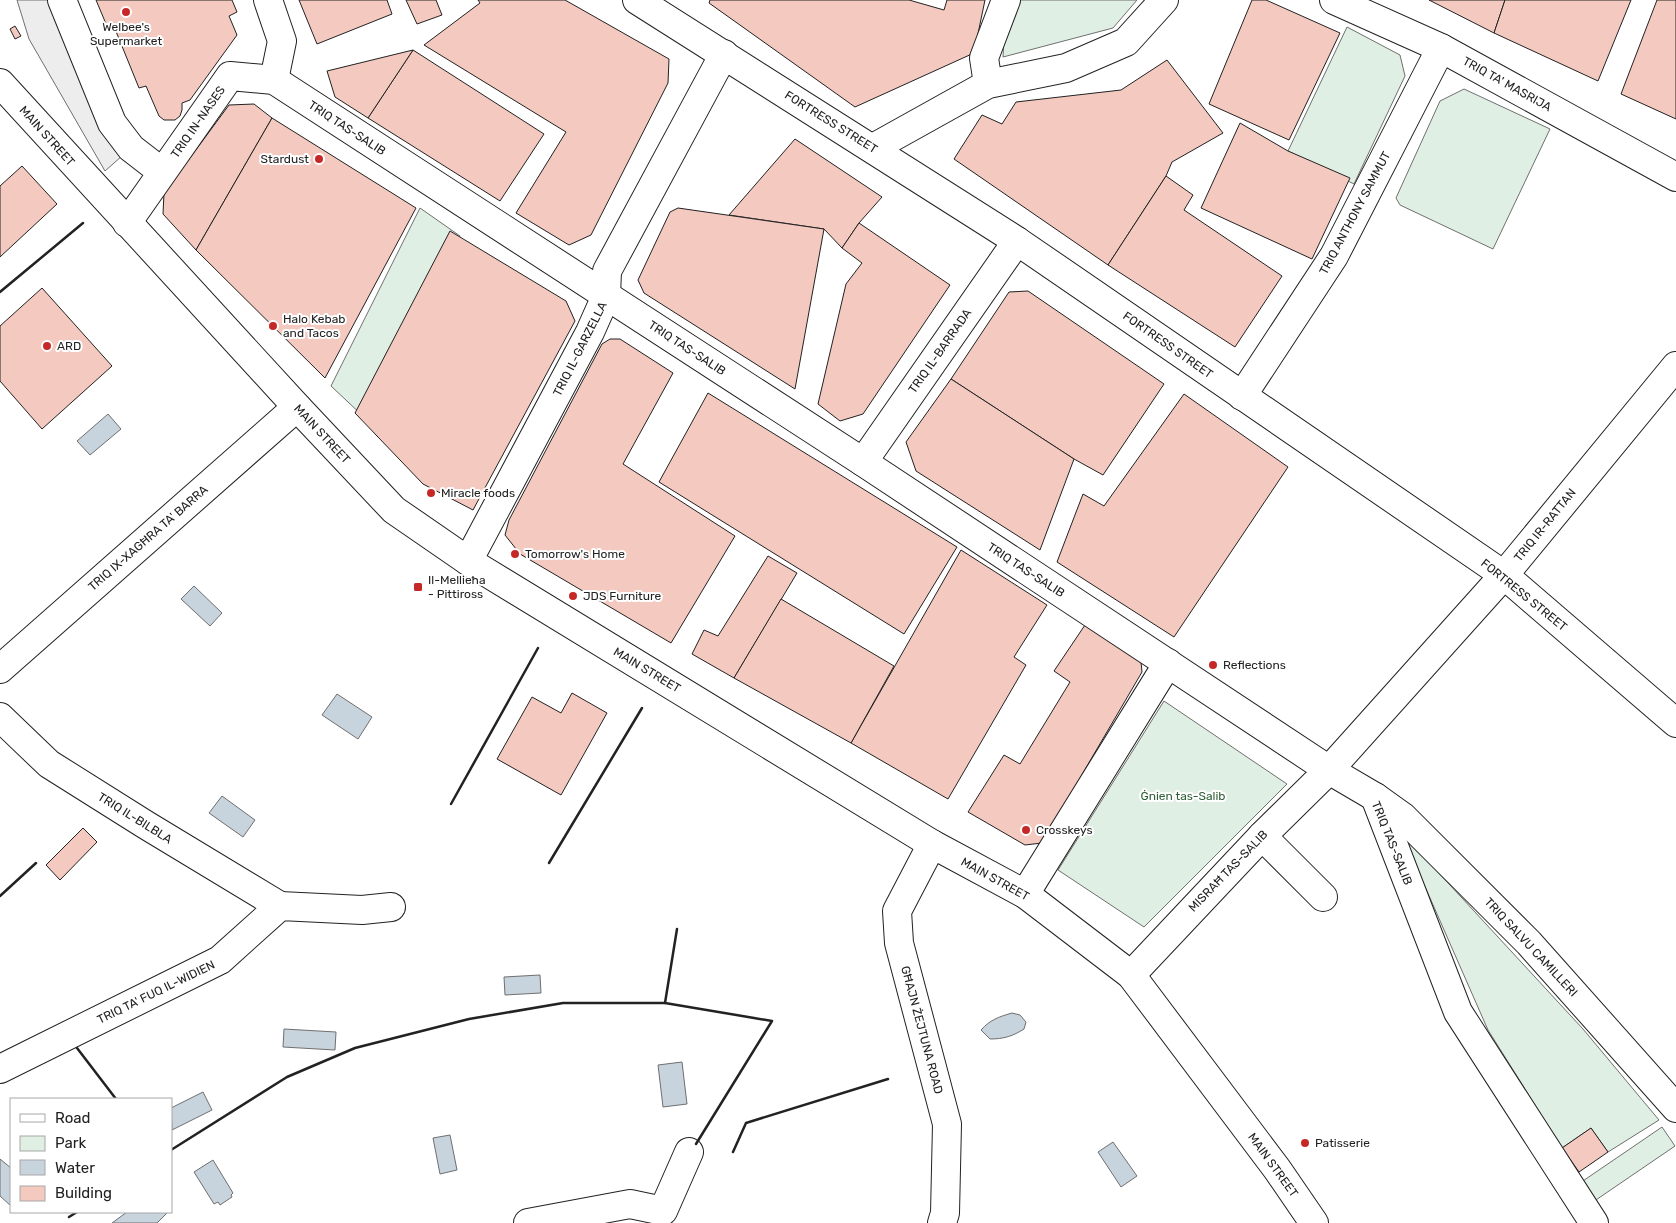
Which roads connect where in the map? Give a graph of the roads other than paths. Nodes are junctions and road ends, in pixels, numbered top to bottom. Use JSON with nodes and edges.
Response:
{"nodes":[{"id":1,"x":62,"y":0,"type":"edge"},
{"id":2,"x":268,"y":0,"type":"edge"},
{"id":3,"x":1006,"y":0,"type":"edge"},
{"id":4,"x":1164,"y":0,"type":"edge"},
{"id":5,"x":1334,"y":0,"type":"edge"},
{"id":6,"x":641,"y":1,"type":"edge"},
{"id":7,"x":1441,"y":48,"type":"junction"},
{"id":8,"x":724,"y":54,"type":"junction"},
{"id":9,"x":274,"y":80,"type":"junction"},
{"id":10,"x":988,"y":84,"type":"junction"},
{"id":11,"x":0,"y":85,"type":"edge"},
{"id":12,"x":873,"y":148,"type":"junction"},
{"id":13,"x":162,"y":172,"type":"junction"},
{"id":14,"x":1676,"y":177,"type":"edge"},
{"id":15,"x":127,"y":223,"type":"junction"},
{"id":16,"x":1017,"y":241,"type":"junction"},
{"id":17,"x":606,"y":296,"type":"junction"},
{"id":18,"x":1676,"y":366,"type":"edge"},
{"id":19,"x":1242,"y":396,"type":"junction"},
{"id":20,"x":296,"y":407,"type":"junction"},
{"id":21,"x":862,"y":462,"type":"junction"},
{"id":22,"x":468,"y":561,"type":"junction"},
{"id":23,"x":1504,"y":575,"type":"junction"},
{"id":24,"x":1168,"y":664,"type":"junction"},
{"id":25,"x":0,"y":669,"type":"edge"},
{"id":26,"x":0,"y":717,"type":"edge"},
{"id":27,"x":1676,"y":723,"type":"edge"},
{"id":28,"x":1329,"y":770,"type":"junction"},
{"id":29,"x":1375,"y":797,"type":"junction"},
{"id":30,"x":1262,"y":836,"type":"junction"},
{"id":31,"x":932,"y":844,"type":"junction"},
{"id":32,"x":1025,"y":894,"type":"junction"},
{"id":33,"x":1323,"y":897,"type":"dead end"},
{"id":34,"x":280,"y":906,"type":"junction"},
{"id":35,"x":391,"y":907,"type":"dead end"},
{"id":36,"x":1130,"y":975,"type":"junction"},
{"id":37,"x":0,"y":1069,"type":"edge"},
{"id":38,"x":1676,"y":1108,"type":"edge"},
{"id":39,"x":689,"y":1152,"type":"dead end"},
{"id":40,"x":528,"y":1223,"type":"edge"},
{"id":41,"x":942,"y":1223,"type":"edge"},
{"id":42,"x":1314,"y":1223,"type":"edge"},
{"id":43,"x":1594,"y":1223,"type":"edge"}],
"edges":[{"from":1,"to":13,"type":"street"},
{"from":2,"to":9,"type":"street"},
{"from":3,"to":10,"type":"street"},
{"from":4,"to":10,"type":"street"},
{"from":5,"to":7,"type":"street","name":"TRIQ TA' MASRIJA"},
{"from":6,"to":8,"type":"street","name":"FORTRESS STREET"},
{"from":7,"to":14,"type":"street","name":"TRIQ TA' MASRIJA"},
{"from":7,"to":19,"type":"street","name":"TRIQ ANTHONY SAMMUT"},
{"from":8,"to":12,"type":"street","name":"FORTRESS STREET"},
{"from":8,"to":17,"type":"street","name":"TRIQ IL-GARZELLA"},
{"from":9,"to":13,"type":"street","name":"TRIQ IN-NASES"},
{"from":9,"to":17,"type":"street","name":"TRIQ TAS-SALIB"},
{"from":10,"to":12,"type":"street"},
{"from":11,"to":15,"type":"street","name":"MAIN STREET"},
{"from":12,"to":16,"type":"street","name":"FORTRESS STREET"},
{"from":13,"to":15,"type":"street","name":"TRIQ IN-NASES"},
{"from":15,"to":20,"type":"street","name":"MAIN STREET"},
{"from":16,"to":19,"type":"street","name":"FORTRESS STREET"},
{"from":16,"to":21,"type":"street","name":"TRIQ IL-BARRADA"},
{"from":17,"to":21,"type":"street","name":"TRIQ TAS-SALIB"},
{"from":17,"to":22,"type":"street","name":"TRIQ IL-GARZELLA"},
{"from":18,"to":23,"type":"street","name":"TRIQ IR-RATTAN"},
{"from":19,"to":23,"type":"street","name":"FORTRESS STREET"},
{"from":20,"to":22,"type":"street","name":"MAIN STREET"},
{"from":20,"to":25,"type":"street","name":"TRIQ IX-XAGĦRA TA' BARRA"},
{"from":21,"to":24,"type":"street","name":"TRIQ TAS-SALIB"},
{"from":22,"to":31,"type":"street","name":"MAIN STREET"},
{"from":23,"to":27,"type":"street","name":"FORTRESS STREET"},
{"from":23,"to":28,"type":"street","name":"TRIQ IR-RATTAN"},
{"from":24,"to":28,"type":"street","name":"TRIQ TAS-SALIB"},
{"from":24,"to":32,"type":"street"},
{"from":26,"to":34,"type":"street","name":"TRIQ IL-BILBLA"},
{"from":28,"to":29,"type":"street","name":"TRIQ TAS-SALIB"},
{"from":28,"to":30,"type":"street","name":"MISRAĦ TAS-SALIB"},
{"from":29,"to":38,"type":"street","name":"TRIQ SALVU CAMILLERI"},
{"from":29,"to":43,"type":"street","name":"TRIQ TAS-SALIB"},
{"from":30,"to":33,"type":"street"},
{"from":30,"to":36,"type":"street","name":"MISRAĦ TAS-SALIB"},
{"from":31,"to":32,"type":"street","name":"MAIN STREET"},
{"from":31,"to":41,"type":"street","name":"GĦAJN ŻEJTUNA ROAD"},
{"from":32,"to":36,"type":"street","name":"MAIN STREET"},
{"from":34,"to":35,"type":"street"},
{"from":34,"to":37,"type":"street","name":"TRIQ TA' FUQ IL-WIDIEN"},
{"from":36,"to":42,"type":"street","name":"MAIN STREET"},
{"from":39,"to":40,"type":"street"}]}
